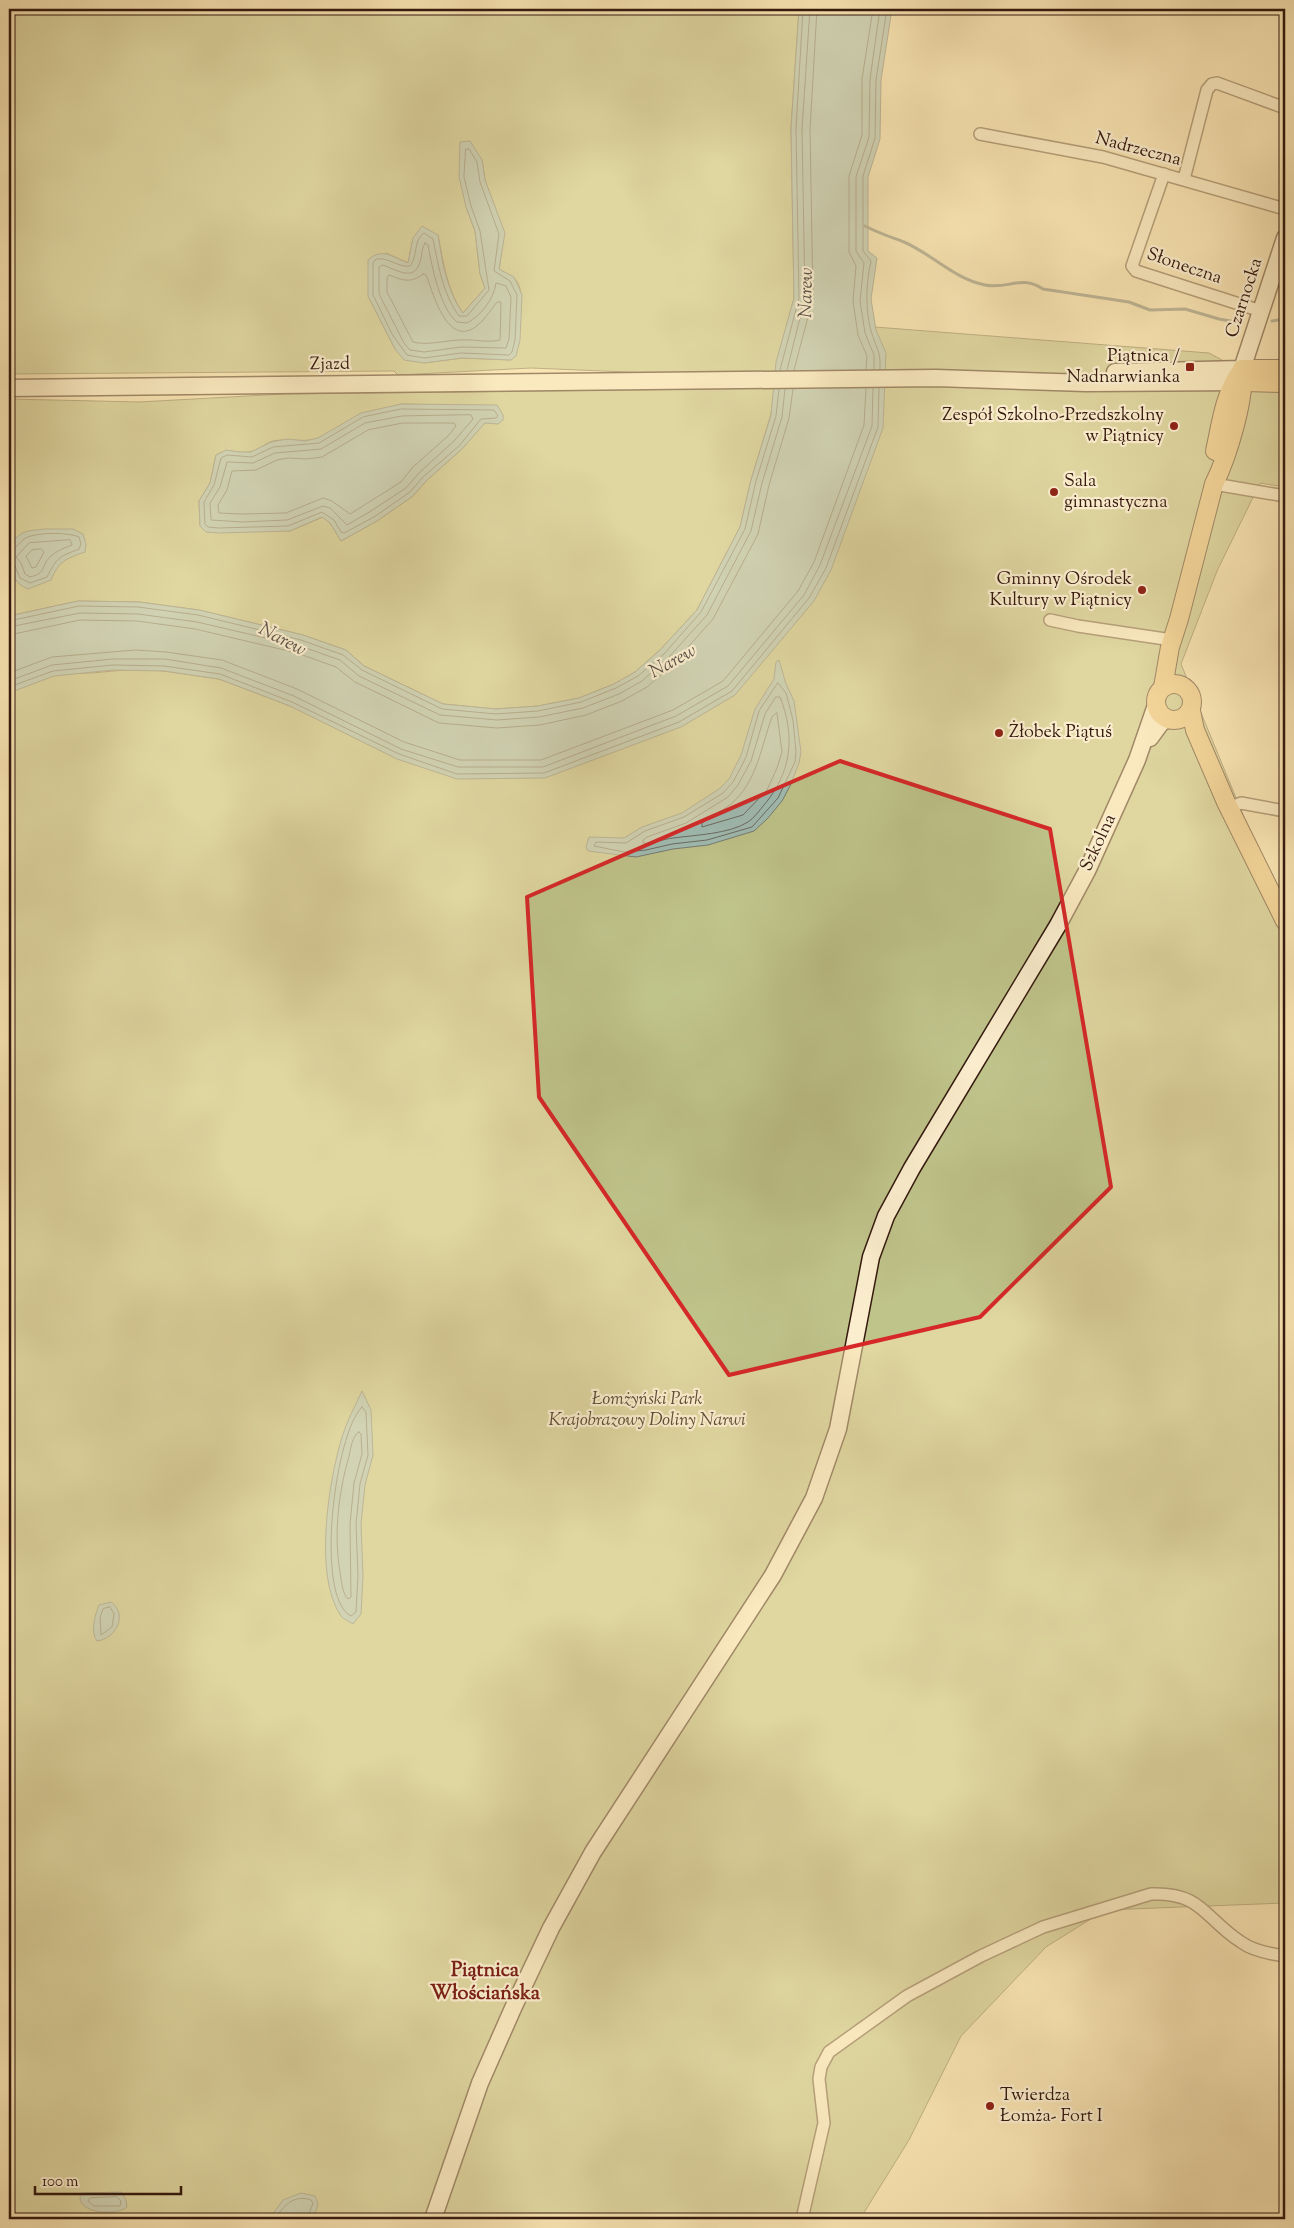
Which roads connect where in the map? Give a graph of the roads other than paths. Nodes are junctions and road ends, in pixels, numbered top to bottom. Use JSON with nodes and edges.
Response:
{"nodes":[{"id":1,"x":1285,"y":108,"type":"edge"},
{"id":2,"x":980,"y":134,"type":"dead end"},
{"id":3,"x":1164,"y":174,"type":"junction"},
{"id":4,"x":1184,"y":180,"type":"junction"},
{"id":5,"x":1285,"y":209,"type":"edge"},
{"id":6,"x":1285,"y":238,"type":"edge"},
{"id":7,"x":1261,"y":311,"type":"junction"},
{"id":8,"x":1285,"y":369,"type":"edge"},
{"id":9,"x":958,"y":378,"type":"junction"},
{"id":10,"x":1240,"y":378,"type":"junction"},
{"id":11,"x":1195,"y":383,"type":"junction"},
{"id":12,"x":1285,"y":383,"type":"edge"},
{"id":13,"x":9,"y":388,"type":"edge"},
{"id":14,"x":1224,"y":407,"type":"junction"},
{"id":15,"x":1214,"y":484,"type":"junction"},
{"id":16,"x":1285,"y":496,"type":"edge"},
{"id":17,"x":1179,"y":619,"type":"junction"},
{"id":18,"x":1050,"y":620,"type":"dead end"},
{"id":19,"x":1172,"y":640,"type":"junction"},
{"id":20,"x":1171,"y":685,"type":"junction"},
{"id":21,"x":1156,"y":705,"type":"junction"},
{"id":22,"x":1178,"y":717,"type":"junction"},
{"id":23,"x":1137,"y":760,"type":"junction"},
{"id":24,"x":1228,"y":805,"type":"junction"},
{"id":25,"x":1285,"y":811,"type":"edge"},
{"id":26,"x":1285,"y":920,"type":"edge"},
{"id":27,"x":1285,"y":1956,"type":"edge"},
{"id":28,"x":433,"y":2219,"type":"edge"},
{"id":29,"x":802,"y":2219,"type":"edge"}],
"edges":[{"from":1,"to":4,"type":"street"},
{"from":2,"to":3,"type":"street","name":"Nadrzeczna"},
{"from":3,"to":4,"type":"street","name":"Nadrzeczna"},
{"from":3,"to":7,"type":"street","name":"Słoneczna"},
{"from":4,"to":5,"type":"street","name":"Nadrzeczna"},
{"from":6,"to":7,"type":"street","name":"Czarnocka"},
{"from":7,"to":10,"type":"street","name":"Czarnocka"},
{"from":8,"to":10,"type":"main road"},
{"from":9,"to":10,"type":"street"},
{"from":9,"to":11,"type":"street"},
{"from":9,"to":13,"type":"street","name":"Zjazd"},
{"from":10,"to":11,"type":"street"},
{"from":10,"to":12,"type":"main road"},
{"from":10,"to":14,"type":"main road"},
{"from":10,"to":15,"type":"main road"},
{"from":11,"to":14,"type":"street"},
{"from":14,"to":15,"type":"main road"},
{"from":15,"to":16,"type":"street"},
{"from":15,"to":17,"type":"main road"},
{"from":17,"to":19,"type":"main road"},
{"from":17,"to":20,"type":"main road"},
{"from":18,"to":19,"type":"street"},
{"from":19,"to":20,"type":"main road"},
{"from":20,"to":21,"type":"main road"},
{"from":20,"to":22,"type":"main road"},
{"from":21,"to":22,"type":"main road"},
{"from":21,"to":23,"type":"street","name":"Szkolna"},
{"from":22,"to":23,"type":"street","name":"Szkolna"},
{"from":22,"to":24,"type":"main road"},
{"from":23,"to":28,"type":"street","name":"Szkolna"},
{"from":24,"to":25,"type":"street"},
{"from":24,"to":26,"type":"main road"},
{"from":27,"to":29,"type":"street"}]}
